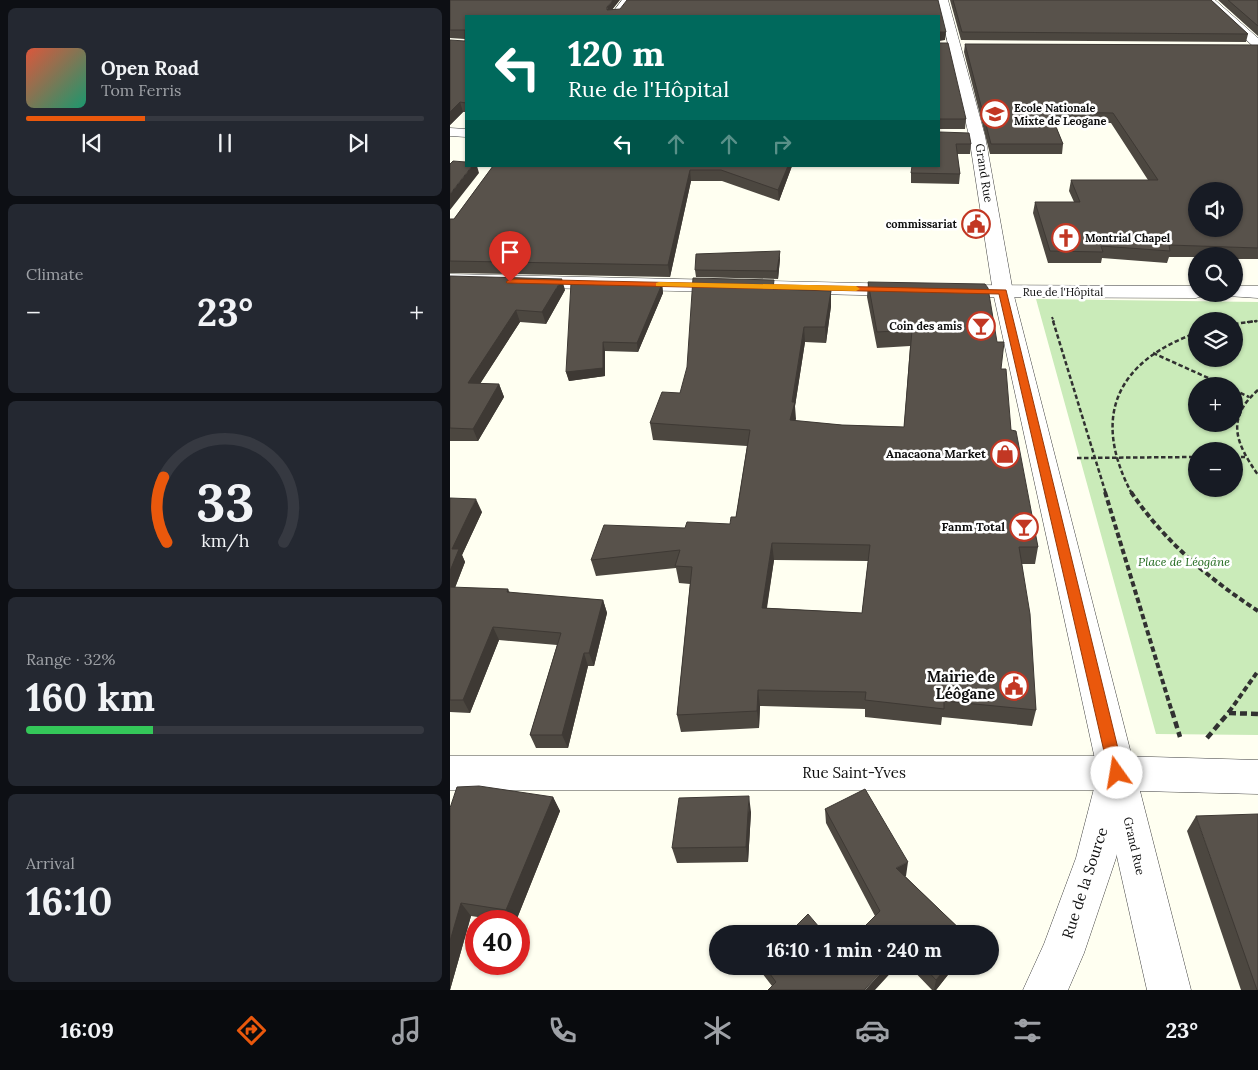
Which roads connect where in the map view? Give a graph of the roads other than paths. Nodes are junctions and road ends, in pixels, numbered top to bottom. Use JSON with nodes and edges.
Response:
{"nodes":[{"id":1,"x":627,"y":0,"type":"edge"},
{"id":2,"x":943,"y":0,"type":"edge"},
{"id":3,"x":1209,"y":0,"type":"edge"},
{"id":4,"x":616,"y":15,"type":"edge"},
{"id":5,"x":951,"y":46,"type":"edge"},
{"id":6,"x":1255,"y":47,"type":"edge"},
{"id":7,"x":450,"y":132,"type":"edge"},
{"id":8,"x":465,"y":133,"type":"edge"},
{"id":9,"x":450,"y":280,"type":"edge"},
{"id":10,"x":1003,"y":292,"type":"junction"},
{"id":11,"x":1188,"y":292,"type":"edge"},
{"id":12,"x":1243,"y":292,"type":"edge"},
{"id":13,"x":1258,"y":292,"type":"edge"},
{"id":14,"x":450,"y":773,"type":"edge"},
{"id":15,"x":1117,"y":773,"type":"junction"},
{"id":16,"x":1258,"y":777,"type":"edge"},
{"id":17,"x":1046,"y":990,"type":"edge"},
{"id":18,"x":1169,"y":990,"type":"edge"}],
"edges":[{"from":1,"to":4,"type":"street"},
{"from":2,"to":5,"type":"street","name":"Grand Rue"},
{"from":3,"to":6,"type":"street"},
{"from":5,"to":10,"type":"street","name":"Grand Rue"},
{"from":7,"to":8,"type":"street"},
{"from":9,"to":10,"type":"street","name":"Rue de l'Hôpital"},
{"from":10,"to":11,"type":"street","name":"Rue de l'Hôpital"},
{"from":10,"to":15,"type":"street","name":"Grand Rue"},
{"from":12,"to":13,"type":"street"},
{"from":14,"to":15,"type":"street","name":"Rue Saint-Yves"},
{"from":15,"to":16,"type":"street","name":"Rue Saint-Yves"},
{"from":15,"to":17,"type":"street","name":"Rue de la Source"},
{"from":15,"to":18,"type":"street","name":"Grand Rue"}]}
